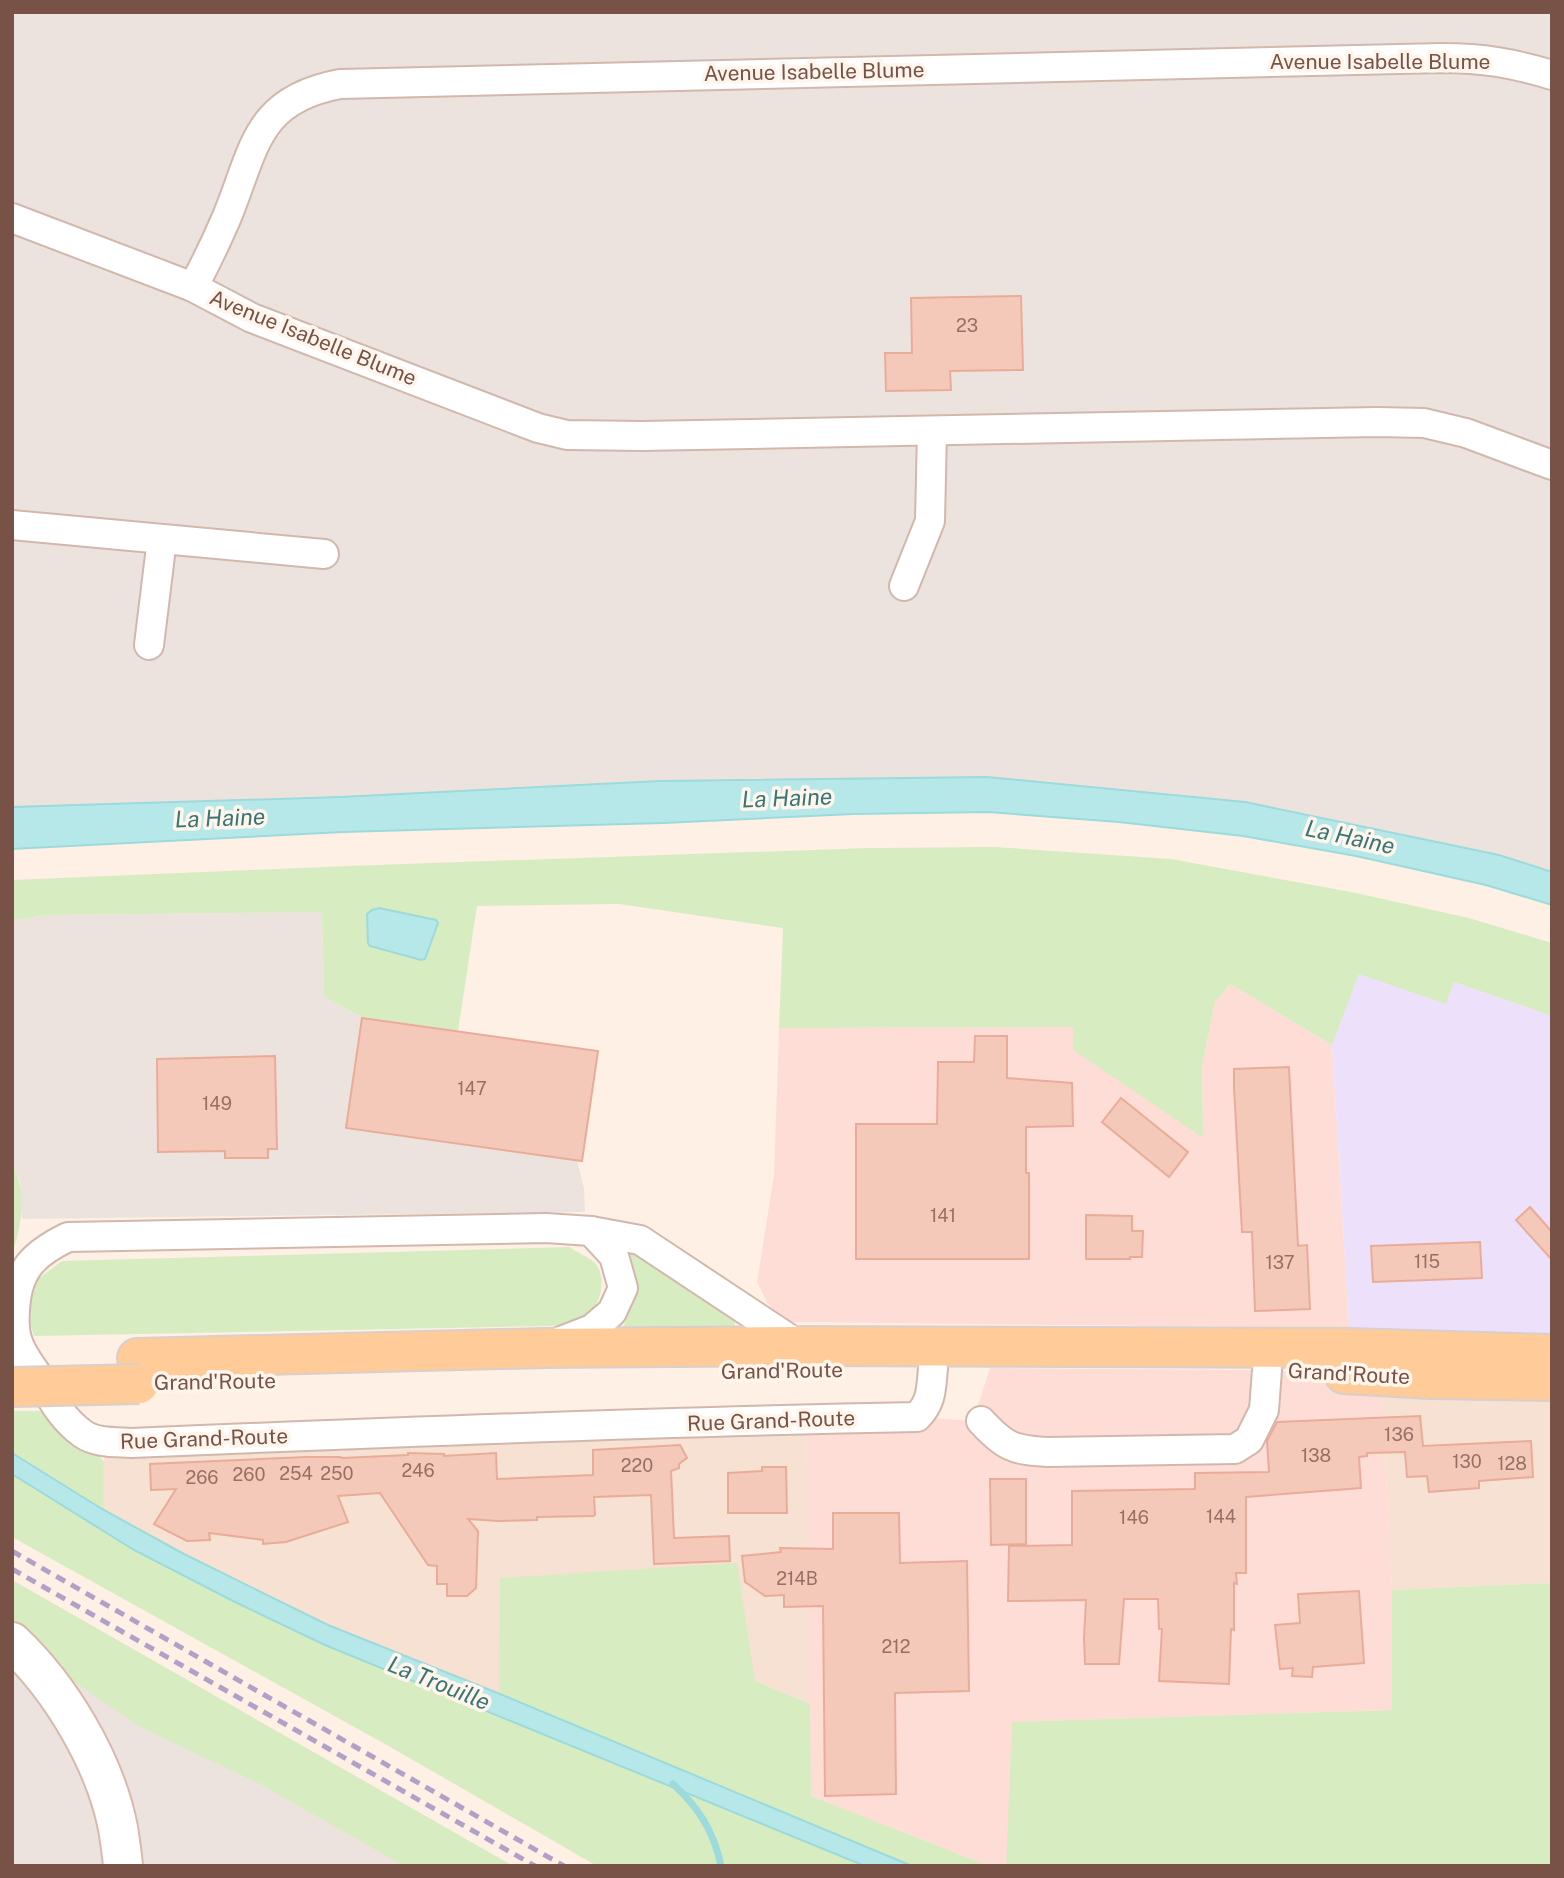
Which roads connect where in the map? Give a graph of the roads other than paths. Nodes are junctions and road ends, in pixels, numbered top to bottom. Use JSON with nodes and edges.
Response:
{"nodes":[{"id":1,"x":1552,"y":75,"type":"edge"},
{"id":2,"x":12,"y":218,"type":"edge"},
{"id":3,"x":193,"y":288,"type":"junction"},
{"id":4,"x":932,"y":431,"type":"junction"},
{"id":5,"x":1552,"y":465,"type":"edge"},
{"id":6,"x":12,"y":525,"type":"edge"},
{"id":7,"x":162,"y":539,"type":"junction"},
{"id":8,"x":324,"y":554,"type":"dead end"},
{"id":9,"x":904,"y":586,"type":"dead end"},
{"id":10,"x":149,"y":645,"type":"dead end"},
{"id":11,"x":591,"y":1231,"type":"junction"},
{"id":12,"x":800,"y":1346,"type":"junction"},
{"id":13,"x":545,"y":1348,"type":"junction"},
{"id":14,"x":1552,"y":1354,"type":"edge"},
{"id":15,"x":12,"y":1360,"type":"edge"},
{"id":16,"x":933,"y":1368,"type":"junction"},
{"id":17,"x":1268,"y":1370,"type":"junction"},
{"id":18,"x":138,"y":1371,"type":"junction"},
{"id":19,"x":1552,"y":1381,"type":"edge"},
{"id":20,"x":12,"y":1387,"type":"edge"},
{"id":21,"x":981,"y":1421,"type":"dead end"},
{"id":22,"x":12,"y":1642,"type":"edge"},
{"id":23,"x":12,"y":1668,"type":"edge"},
{"id":24,"x":70,"y":1711,"type":"junction"},
{"id":25,"x":124,"y":1866,"type":"edge"}],
"edges":[{"from":1,"to":3,"type":"street","name":"Avenue Isabelle Blume"},
{"from":2,"to":3,"type":"street","name":"Avenue Isabelle Blume"},
{"from":3,"to":4,"type":"street","name":"Avenue Isabelle Blume"},
{"from":4,"to":5,"type":"street","name":"Avenue Isabelle Blume"},
{"from":4,"to":9,"type":"street"},
{"from":6,"to":7,"type":"street"},
{"from":7,"to":8,"type":"street"},
{"from":7,"to":10,"type":"street"},
{"from":11,"to":12,"type":"street","name":"Rue Grand-Route"},
{"from":11,"to":13,"type":"street"},
{"from":11,"to":16,"type":"street","name":"Rue Grand-Route"},
{"from":12,"to":13,"type":"main road","name":"Grand'Route"},
{"from":12,"to":14,"type":"main road","name":"Grand'Route"},
{"from":13,"to":18,"type":"main road","name":"Grand'Route"},
{"from":15,"to":18,"type":"main road","name":"Grand'Route"},
{"from":16,"to":17,"type":"main road","name":"Grand'Route"},
{"from":16,"to":18,"type":"main road","name":"Grand'Route"},
{"from":17,"to":19,"type":"main road","name":"Grand'Route"},
{"from":17,"to":21,"type":"street"},
{"from":18,"to":20,"type":"main road","name":"Grand'Route","bridge":true},
{"from":22,"to":24,"type":"street"},
{"from":23,"to":24,"type":"street"},
{"from":24,"to":25,"type":"street"}]}
